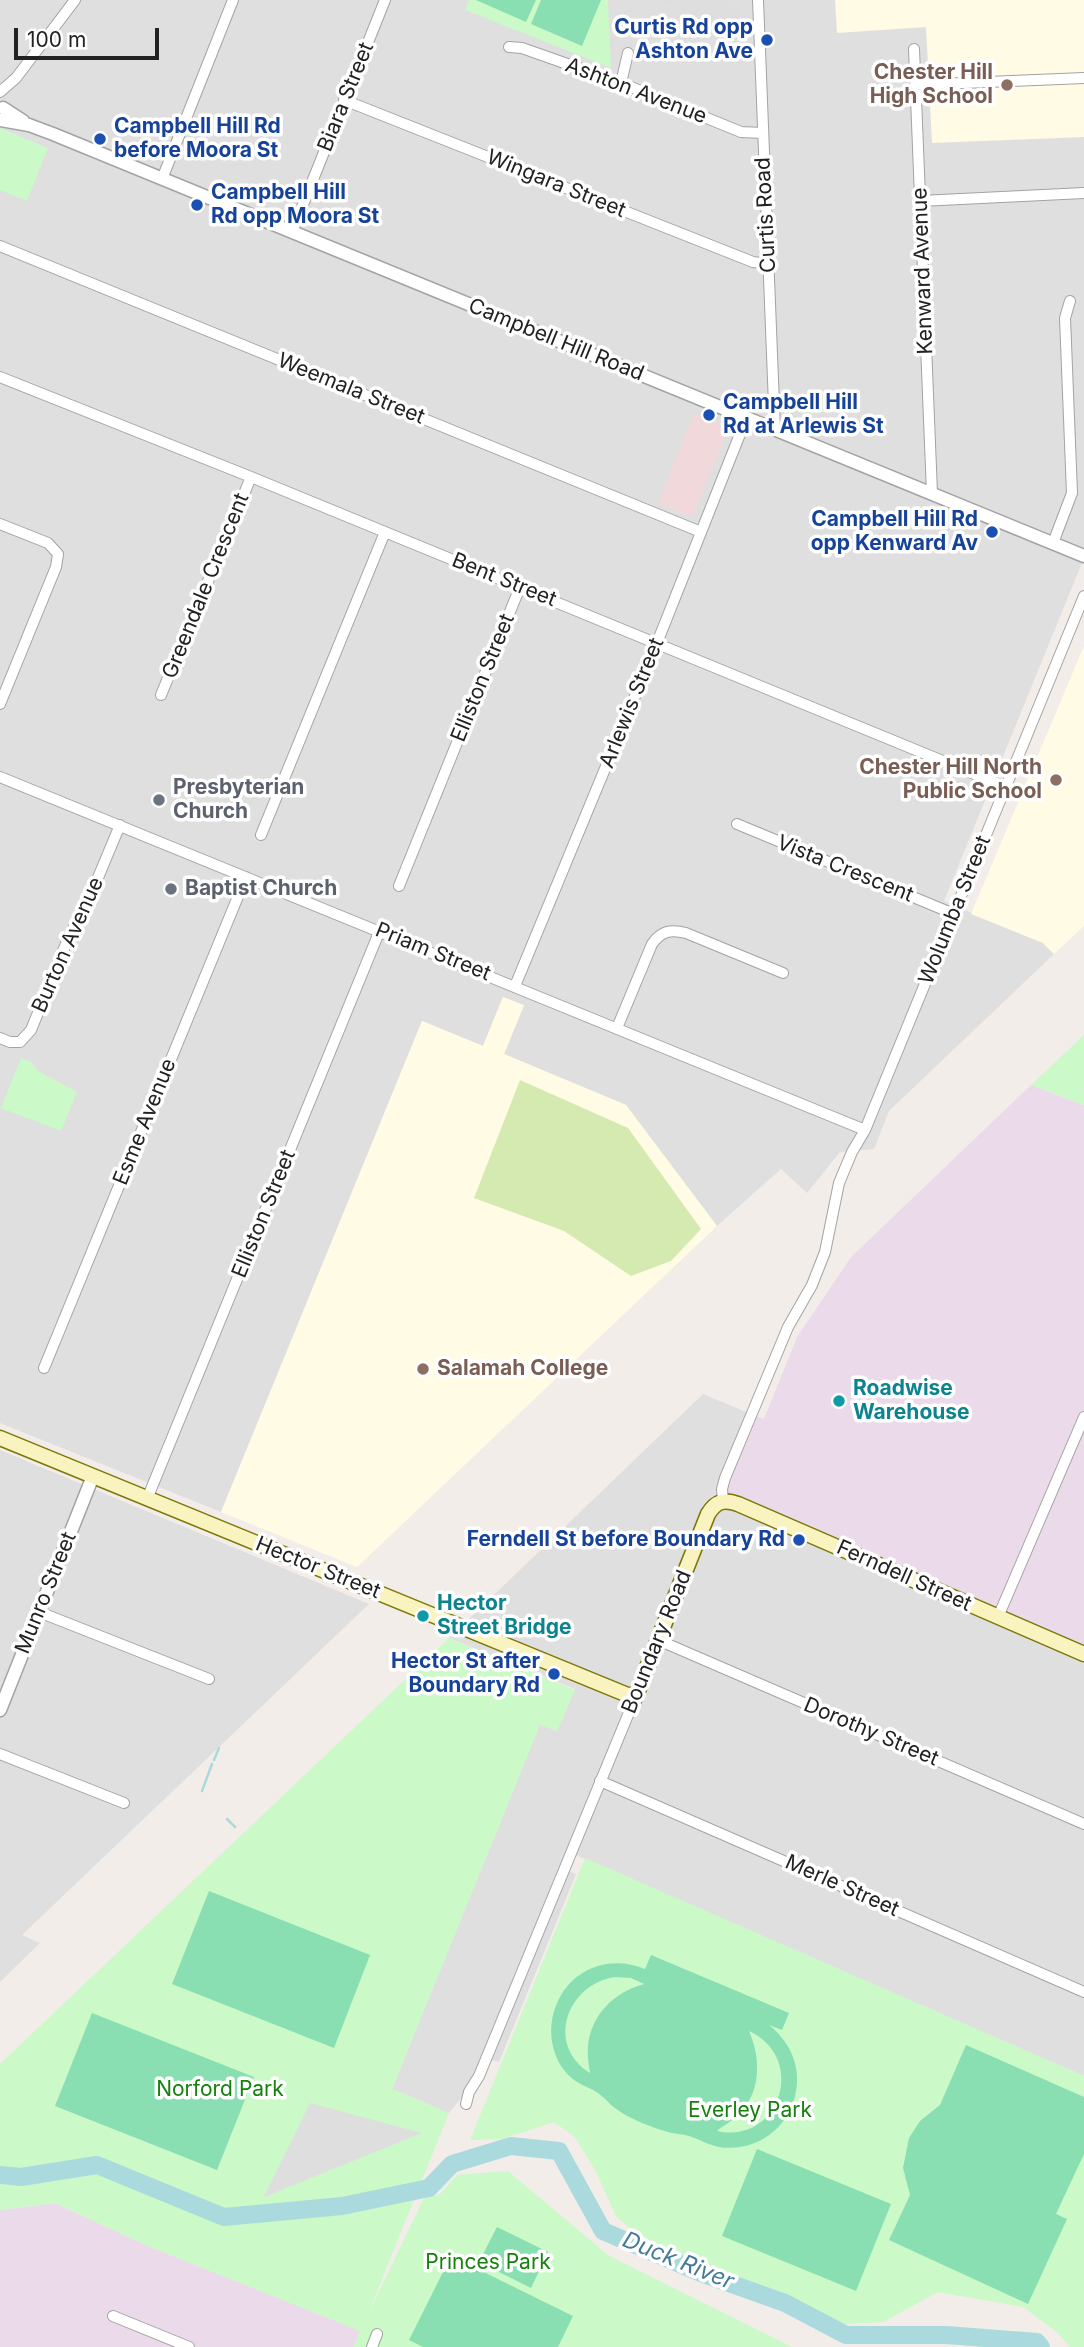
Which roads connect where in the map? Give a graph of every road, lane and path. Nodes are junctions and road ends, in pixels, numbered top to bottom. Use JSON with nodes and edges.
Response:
{"nodes":[{"id":1,"x":75,"y":0,"type":"edge"},
{"id":2,"x":233,"y":0,"type":"edge"},
{"id":3,"x":385,"y":0,"type":"edge"},
{"id":4,"x":758,"y":0,"type":"edge"},
{"id":5,"x":509,"y":47,"type":"dead end"},
{"id":6,"x":914,"y":49,"type":"dead end"},
{"id":7,"x":628,"y":52,"type":"dead end"},
{"id":8,"x":16,"y":78,"type":"junction"},
{"id":9,"x":1084,"y":78,"type":"edge"},
{"id":10,"x":621,"y":83,"type":"junction"},
{"id":11,"x":915,"y":85,"type":"junction"},
{"id":12,"x":0,"y":92,"type":"edge"},
{"id":13,"x":344,"y":100,"type":"junction"},
{"id":14,"x":1,"y":111,"type":"edge"},
{"id":15,"x":763,"y":133,"type":"junction"},
{"id":16,"x":162,"y":179,"type":"junction"},
{"id":17,"x":1084,"y":193,"type":"edge"},
{"id":18,"x":920,"y":201,"type":"junction"},
{"id":19,"x":292,"y":232,"type":"junction"},
{"id":20,"x":0,"y":246,"type":"edge"},
{"id":21,"x":768,"y":264,"type":"junction"},
{"id":22,"x":1070,"y":301,"type":"dead end"},
{"id":23,"x":0,"y":377,"type":"edge"},
{"id":24,"x":746,"y":419,"type":"junction"},
{"id":25,"x":775,"y":430,"type":"junction"},
{"id":26,"x":1070,"y":454,"type":"junction"},
{"id":27,"x":1084,"y":455,"type":"edge"},
{"id":28,"x":251,"y":477,"type":"junction"},
{"id":29,"x":932,"y":493,"type":"junction"},
{"id":30,"x":0,"y":524,"type":"edge"},
{"id":31,"x":385,"y":532,"type":"junction"},
{"id":32,"x":701,"y":532,"type":"junction"},
{"id":33,"x":1053,"y":543,"type":"junction"},
{"id":34,"x":1084,"y":556,"type":"edge"},
{"id":35,"x":520,"y":587,"type":"junction"},
{"id":36,"x":1084,"y":596,"type":"edge"},
{"id":37,"x":656,"y":644,"type":"junction"},
{"id":38,"x":161,"y":695,"type":"dead end"},
{"id":39,"x":0,"y":704,"type":"edge"},
{"id":40,"x":0,"y":777,"type":"edge"},
{"id":41,"x":1006,"y":787,"type":"junction"},
{"id":42,"x":737,"y":824,"type":"dead end"},
{"id":43,"x":120,"y":825,"type":"junction"},
{"id":44,"x":261,"y":835,"type":"dead end"},
{"id":45,"x":246,"y":877,"type":"junction"},
{"id":46,"x":399,"y":886,"type":"dead end"},
{"id":47,"x":954,"y":914,"type":"junction"},
{"id":48,"x":380,"y":930,"type":"junction"},
{"id":49,"x":783,"y":973,"type":"dead end"},
{"id":50,"x":515,"y":986,"type":"junction"},
{"id":51,"x":617,"y":1028,"type":"junction"},
{"id":52,"x":0,"y":1038,"type":"edge"},
{"id":53,"x":865,"y":1130,"type":"junction"},
{"id":54,"x":839,"y":1183,"type":"joint"},
{"id":55,"x":44,"y":1368,"type":"dead end"},
{"id":56,"x":1084,"y":1417,"type":"edge"},
{"id":57,"x":0,"y":1438,"type":"edge"},
{"id":58,"x":93,"y":1476,"type":"junction"},
{"id":59,"x":148,"y":1499,"type":"junction"},
{"id":60,"x":723,"y":1501,"type":"junction"},
{"id":61,"x":38,"y":1612,"type":"junction"},
{"id":62,"x":998,"y":1617,"type":"junction"},
{"id":63,"x":658,"y":1640,"type":"junction"},
{"id":64,"x":1084,"y":1654,"type":"edge"},
{"id":65,"x":209,"y":1679,"type":"dead end"},
{"id":66,"x":635,"y":1698,"type":"junction"},
{"id":67,"x":0,"y":1710,"type":"edge"},
{"id":68,"x":0,"y":1754,"type":"edge"},
{"id":69,"x":600,"y":1781,"type":"junction"},
{"id":70,"x":124,"y":1803,"type":"dead end"},
{"id":71,"x":1084,"y":1824,"type":"edge"},
{"id":72,"x":1084,"y":1992,"type":"edge"},
{"id":73,"x":466,"y":2104,"type":"dead end"},
{"id":74,"x":113,"y":2316,"type":"dead end"},
{"id":75,"x":377,"y":2334,"type":"dead end"},
{"id":76,"x":189,"y":2347,"type":"edge"},
{"id":77,"x":372,"y":2347,"type":"edge"}],
"edges":[{"from":1,"to":8,"type":"street"},
{"from":2,"to":16,"type":"street"},
{"from":3,"to":13,"type":"street","name":"Biara Street"},
{"from":4,"to":15,"type":"street","name":"Curtis Road"},
{"from":5,"to":10,"type":"street","name":"Ashton Avenue"},
{"from":6,"to":11,"type":"street","name":"Kenward Avenue"},
{"from":7,"to":10,"type":"street"},
{"from":8,"to":12,"type":"street"},
{"from":8,"to":14,"type":"street"},
{"from":9,"to":11,"type":"street"},
{"from":10,"to":15,"type":"street","name":"Ashton Avenue"},
{"from":11,"to":18,"type":"street","name":"Kenward Avenue"},
{"from":13,"to":19,"type":"street","name":"Biara Street"},
{"from":13,"to":21,"type":"street","name":"Wingara Street"},
{"from":14,"to":16,"type":"street","name":"Campbell Hill Road"},
{"from":15,"to":21,"type":"street","name":"Curtis Road"},
{"from":16,"to":19,"type":"street","name":"Campbell Hill Road"},
{"from":17,"to":18,"type":"street"},
{"from":18,"to":29,"type":"street","name":"Kenward Avenue"},
{"from":19,"to":24,"type":"street","name":"Campbell Hill Road"},
{"from":20,"to":32,"type":"street","name":"Weemala Street"},
{"from":21,"to":25,"type":"street","name":"Curtis Road"},
{"from":22,"to":26,"type":"street"},
{"from":23,"to":28,"type":"street","name":"Bent Street"},
{"from":24,"to":25,"type":"street","name":"Campbell Hill Road"},
{"from":24,"to":32,"type":"street","name":"Arlewis Street"},
{"from":25,"to":29,"type":"street","name":"Campbell Hill Road"},
{"from":26,"to":27,"type":"street"},
{"from":26,"to":33,"type":"street"},
{"from":28,"to":31,"type":"street","name":"Bent Street"},
{"from":28,"to":38,"type":"street","name":"Greendale Crescent"},
{"from":29,"to":33,"type":"street","name":"Campbell Hill Road"},
{"from":30,"to":39,"type":"street"},
{"from":31,"to":35,"type":"street","name":"Bent Street"},
{"from":31,"to":44,"type":"street"},
{"from":32,"to":37,"type":"street","name":"Arlewis Street"},
{"from":33,"to":34,"type":"street","name":"Campbell Hill Road"},
{"from":35,"to":37,"type":"street","name":"Bent Street"},
{"from":35,"to":46,"type":"street","name":"Elliston Street"},
{"from":36,"to":41,"type":"street","name":"Wolumba Street"},
{"from":37,"to":41,"type":"street","name":"Bent Street"},
{"from":37,"to":50,"type":"street","name":"Arlewis Street"},
{"from":40,"to":43,"type":"street","name":"Priam Street"},
{"from":41,"to":47,"type":"street","name":"Wolumba Street"},
{"from":42,"to":47,"type":"street","name":"Vista Crescent"},
{"from":43,"to":45,"type":"street","name":"Priam Street"},
{"from":43,"to":52,"type":"street","name":"Burton Avenue"},
{"from":45,"to":48,"type":"street","name":"Priam Street"},
{"from":45,"to":55,"type":"street","name":"Esme Avenue"},
{"from":47,"to":53,"type":"street","name":"Wolumba Street"},
{"from":48,"to":50,"type":"street","name":"Priam Street"},
{"from":48,"to":59,"type":"street","name":"Elliston Street"},
{"from":49,"to":51,"type":"street"},
{"from":50,"to":51,"type":"street","name":"Priam Street"},
{"from":51,"to":53,"type":"street","name":"Priam Street"},
{"from":53,"to":54,"type":"street","name":"Wolumba Street"},
{"from":54,"to":60,"type":"street","name":"Boundary Road"},
{"from":56,"to":62,"type":"street"},
{"from":57,"to":58,"type":"main road","name":"Hector Street"},
{"from":58,"to":59,"type":"main road","name":"Hector Street"},
{"from":58,"to":61,"type":"street","name":"Munro Street"},
{"from":59,"to":66,"type":"main road","name":"Hector Street"},
{"from":60,"to":62,"type":"main road","name":"Ferndell Street"},
{"from":60,"to":63,"type":"main road","name":"Boundary Road"},
{"from":61,"to":65,"type":"street"},
{"from":61,"to":67,"type":"street","name":"Munro Street"},
{"from":62,"to":64,"type":"main road","name":"Ferndell Street"},
{"from":63,"to":66,"type":"main road","name":"Boundary Road"},
{"from":63,"to":71,"type":"street","name":"Dorothy Street"},
{"from":66,"to":69,"type":"street","name":"Boundary Road"},
{"from":68,"to":70,"type":"street"},
{"from":69,"to":72,"type":"street","name":"Merle Street"},
{"from":69,"to":73,"type":"street","name":"Boundary Road"},
{"from":74,"to":76,"type":"street"},
{"from":75,"to":77,"type":"street"}]}
